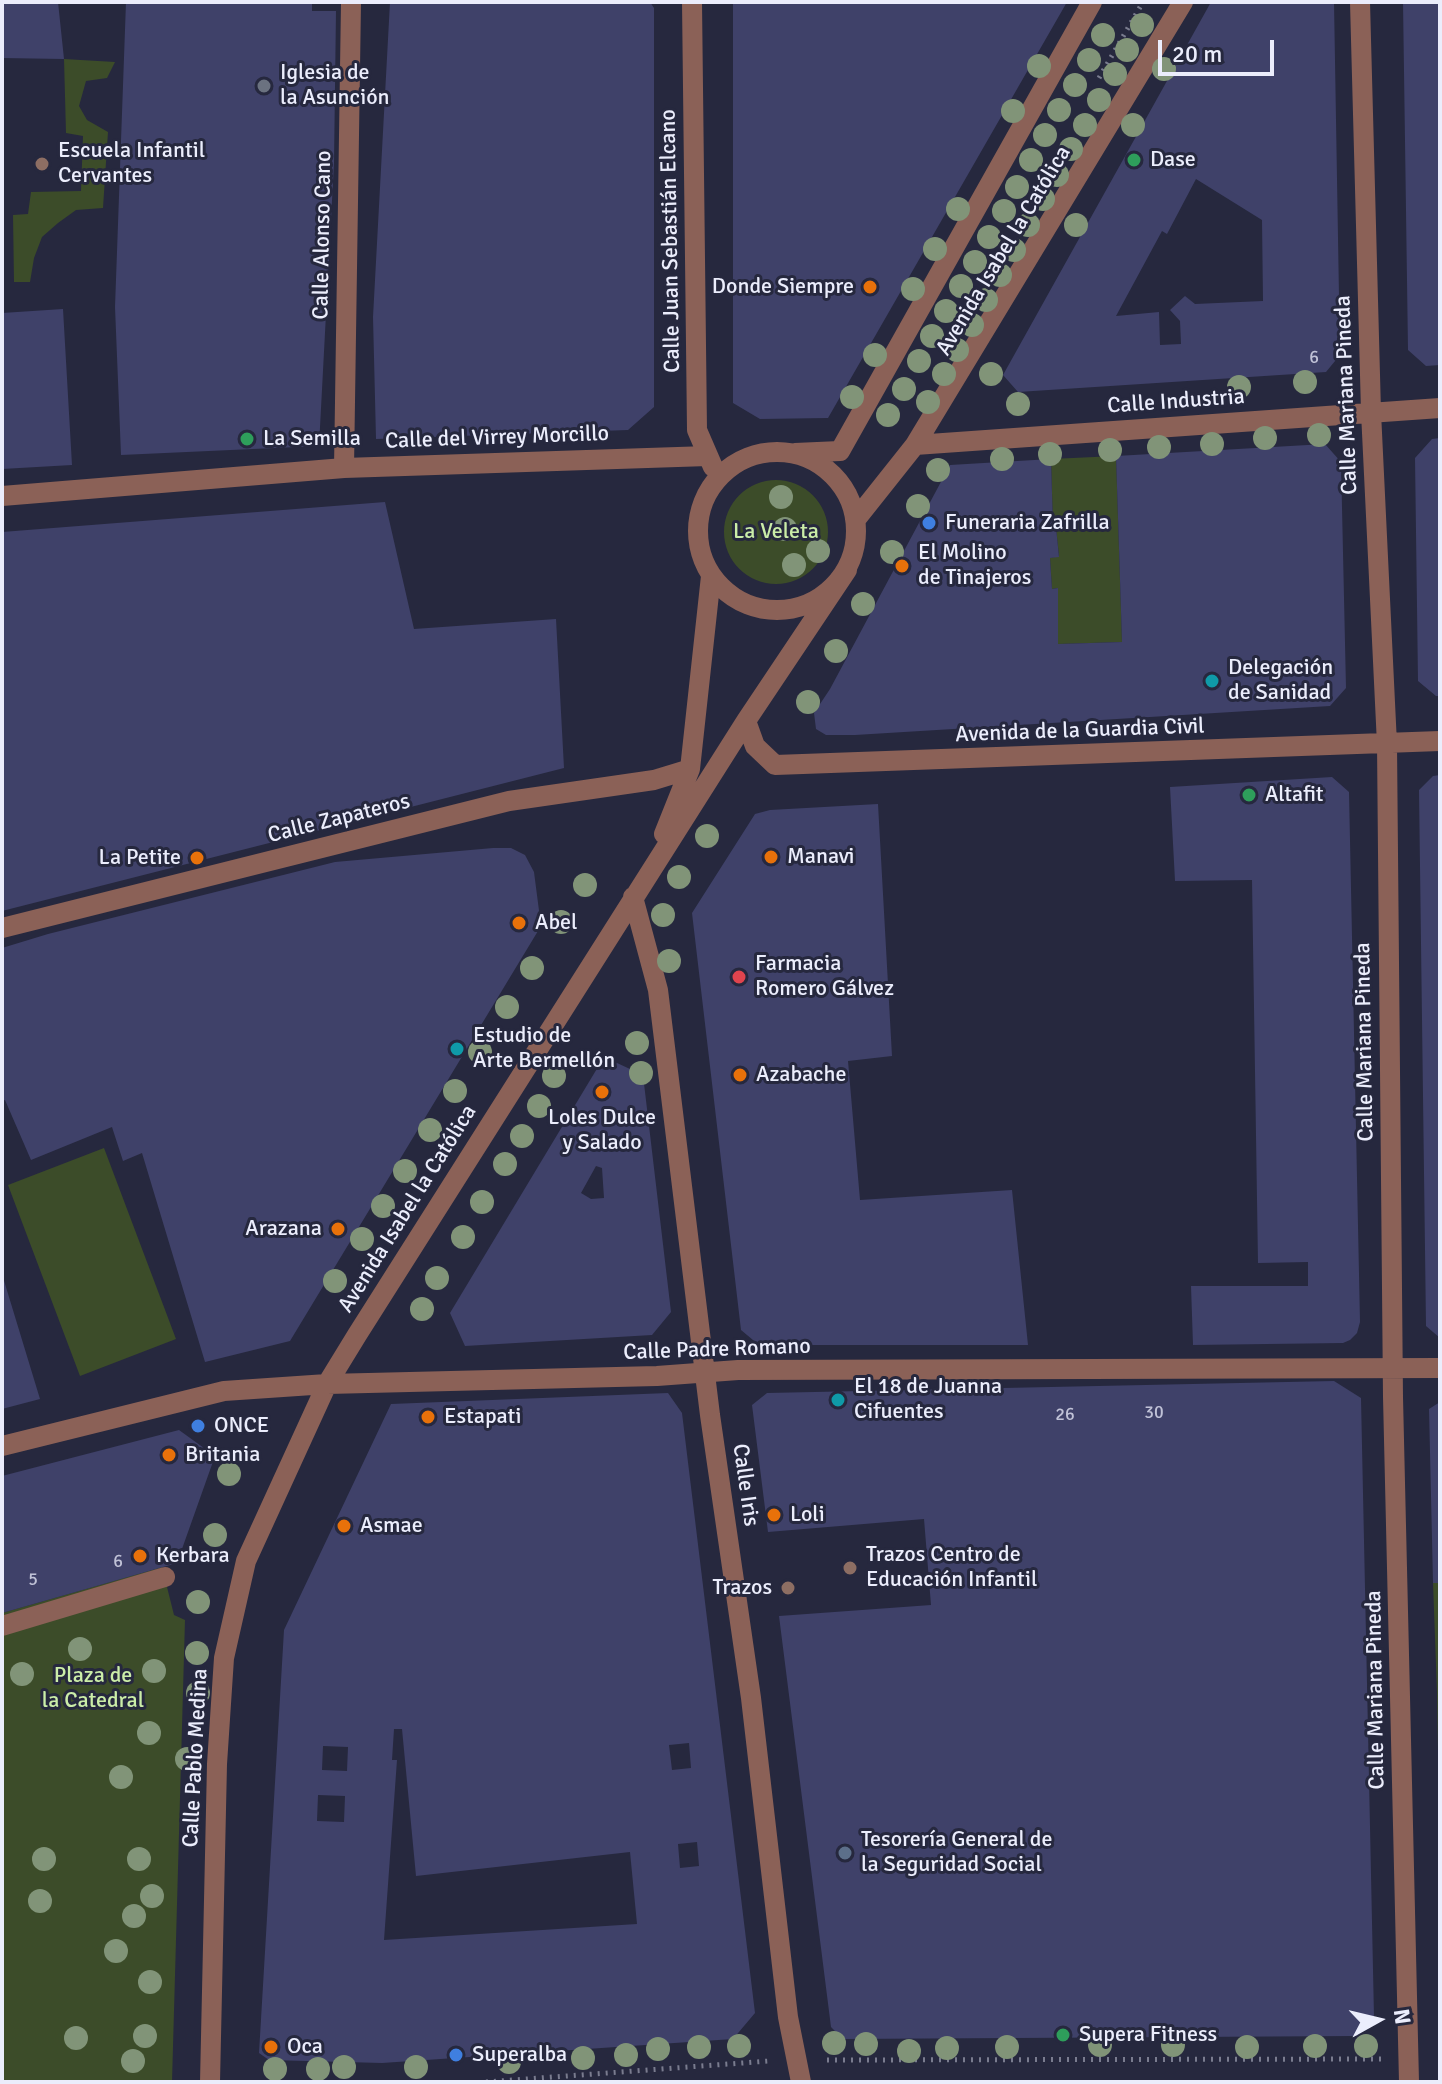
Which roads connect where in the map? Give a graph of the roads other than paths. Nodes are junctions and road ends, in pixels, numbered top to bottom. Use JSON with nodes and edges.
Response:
{"nodes":[{"id":1,"x":351,"y":2,"type":"edge"},
{"id":2,"x":692,"y":2,"type":"edge"},
{"id":3,"x":1092,"y":2,"type":"edge"},
{"id":4,"x":1183,"y":2,"type":"edge"},
{"id":5,"x":1360,"y":2,"type":"edge"},
{"id":6,"x":1440,"y":408,"type":"edge"},
{"id":7,"x":1371,"y":412,"type":"junction"},
{"id":8,"x":915,"y":445,"type":"junction"},
{"id":9,"x":795,"y":453,"type":"junction"},
{"id":10,"x":708,"y":456,"type":"junction"},
{"id":11,"x":344,"y":468,"type":"junction"},
{"id":12,"x":718,"y":475,"type":"junction"},
{"id":13,"x":2,"y":496,"type":"edge"},
{"id":14,"x":857,"y":518,"type":"junction"},
{"id":15,"x":847,"y":570,"type":"junction"},
{"id":16,"x":711,"y":576,"type":"junction"},
{"id":17,"x":746,"y":721,"type":"junction"},
{"id":18,"x":1440,"y":741,"type":"edge"},
{"id":19,"x":1387,"y":744,"type":"junction"},
{"id":20,"x":690,"y":769,"type":"junction"},
{"id":21,"x":645,"y":878,"type":"junction"},
{"id":22,"x":633,"y":897,"type":"junction"},
{"id":23,"x":2,"y":928,"type":"edge"},
{"id":24,"x":1440,"y":1368,"type":"edge"},
{"id":25,"x":1393,"y":1369,"type":"junction"},
{"id":26,"x":705,"y":1373,"type":"junction"},
{"id":27,"x":327,"y":1384,"type":"junction"},
{"id":28,"x":2,"y":1446,"type":"edge"},
{"id":29,"x":298,"y":1450,"type":"joint"},
{"id":30,"x":165,"y":1577,"type":"dead end"},
{"id":31,"x":2,"y":1626,"type":"edge"},
{"id":32,"x":210,"y":2082,"type":"edge"},
{"id":33,"x":801,"y":2082,"type":"edge"},
{"id":34,"x":1409,"y":2082,"type":"edge"}],
"edges":[{"from":1,"to":11,"type":"street","name":"Calle Alonso Cano"},
{"from":2,"to":10,"type":"street","name":"Calle Juan Sebastián Elcano"},
{"from":3,"to":9,"type":"street","name":"Avenida Isabel la Católica"},
{"from":4,"to":8,"type":"street","name":"Avenida Isabel la Católica"},
{"from":5,"to":7,"type":"street","name":"Calle Mariana Pineda"},
{"from":6,"to":7,"type":"street","name":"Calle Industria"},
{"from":7,"to":8,"type":"street","name":"Calle Industria"},
{"from":7,"to":19,"type":"street","name":"Calle Mariana Pineda"},
{"from":8,"to":14,"type":"street","name":"Avenida Isabel la Católica"},
{"from":9,"to":12,"type":"street"},
{"from":9,"to":14,"type":"street"},
{"from":10,"to":11,"type":"street","name":"Calle del Virrey Morcillo"},
{"from":10,"to":12,"type":"street","name":"Calle Juan Sebastián Elcano"},
{"from":11,"to":13,"type":"street","name":"Calle del Virrey Morcillo"},
{"from":12,"to":16,"type":"street"},
{"from":14,"to":15,"type":"street"},
{"from":15,"to":16,"type":"street"},
{"from":15,"to":17,"type":"street","name":"Avenida Isabel la Católica"},
{"from":16,"to":20,"type":"street","name":"Avenida Isabel la Católica"},
{"from":17,"to":19,"type":"street","name":"Avenida de la Guardia Civil"},
{"from":17,"to":21,"type":"street","name":"Avenida Isabel la Católica"},
{"from":18,"to":19,"type":"street","name":"Avenida de la Guardia Civil"},
{"from":19,"to":25,"type":"street","name":"Calle Mariana Pineda"},
{"from":20,"to":21,"type":"street","name":"Avenida Isabel la Católica"},
{"from":20,"to":23,"type":"street","name":"Calle Zapateros"},
{"from":21,"to":22,"type":"street","name":"Avenida Isabel la Católica"},
{"from":22,"to":26,"type":"street","name":"Calle Iris"},
{"from":22,"to":27,"type":"street","name":"Avenida Isabel la Católica"},
{"from":24,"to":25,"type":"street","name":"Calle Padre Romano"},
{"from":25,"to":26,"type":"street","name":"Calle Padre Romano"},
{"from":25,"to":34,"type":"street","name":"Calle Mariana Pineda"},
{"from":26,"to":27,"type":"street","name":"Calle Padre Romano"},
{"from":26,"to":33,"type":"street","name":"Calle Iris"},
{"from":27,"to":28,"type":"street","name":"Calle Padre Romano"},
{"from":27,"to":29,"type":"street","name":"Avenida Isabel la Católica"},
{"from":29,"to":32,"type":"street","name":"Calle Pablo Medina"},
{"from":30,"to":31,"type":"street"}]}
